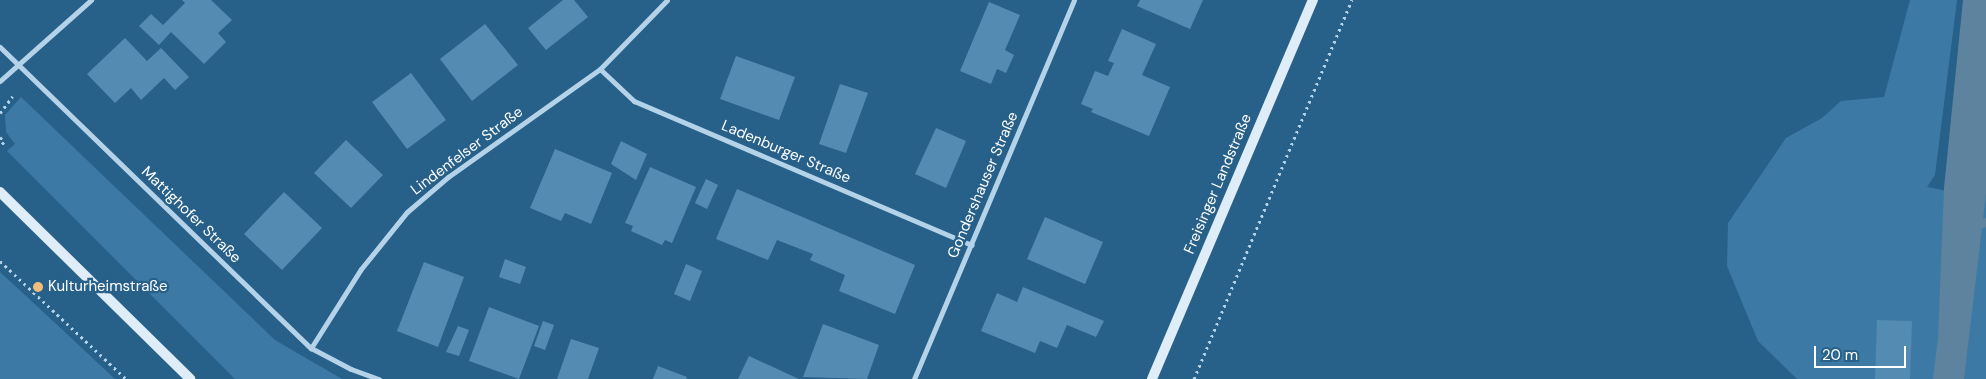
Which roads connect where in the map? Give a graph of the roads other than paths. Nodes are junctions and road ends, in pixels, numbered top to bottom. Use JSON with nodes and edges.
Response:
{"nodes":[{"id":1,"x":90,"y":0,"type":"edge"},
{"id":2,"x":667,"y":0,"type":"edge"},
{"id":3,"x":1074,"y":0,"type":"edge"},
{"id":4,"x":1312,"y":0,"type":"edge"},
{"id":5,"x":0,"y":47,"type":"edge"},
{"id":6,"x":19,"y":65,"type":"junction"},
{"id":7,"x":600,"y":69,"type":"junction"},
{"id":8,"x":0,"y":81,"type":"edge"},
{"id":9,"x":0,"y":192,"type":"edge"},
{"id":10,"x":972,"y":245,"type":"junction"},
{"id":11,"x":311,"y":348,"type":"junction"},
{"id":12,"x":190,"y":379,"type":"edge"},
{"id":13,"x":379,"y":379,"type":"edge"},
{"id":14,"x":914,"y":379,"type":"edge"},
{"id":15,"x":1152,"y":379,"type":"edge"}],
"edges":[{"from":1,"to":6,"type":"street"},
{"from":2,"to":7,"type":"street","name":"Lindenfelser Straße"},
{"from":3,"to":10,"type":"street","name":"Gondershauser Straße"},
{"from":4,"to":15,"type":"main road","name":"Freisinger Landstraße"},
{"from":5,"to":6,"type":"street","name":"Mattighofer Straße"},
{"from":6,"to":8,"type":"street"},
{"from":6,"to":11,"type":"street","name":"Mattighofer Straße"},
{"from":7,"to":10,"type":"street","name":"Ladenburger Straße"},
{"from":7,"to":11,"type":"street","name":"Lindenfelser Straße"},
{"from":9,"to":12,"type":"main road"},
{"from":10,"to":14,"type":"street","name":"Gondershauser Straße"},
{"from":11,"to":13,"type":"street","name":"Mattighofer Straße"}]}
